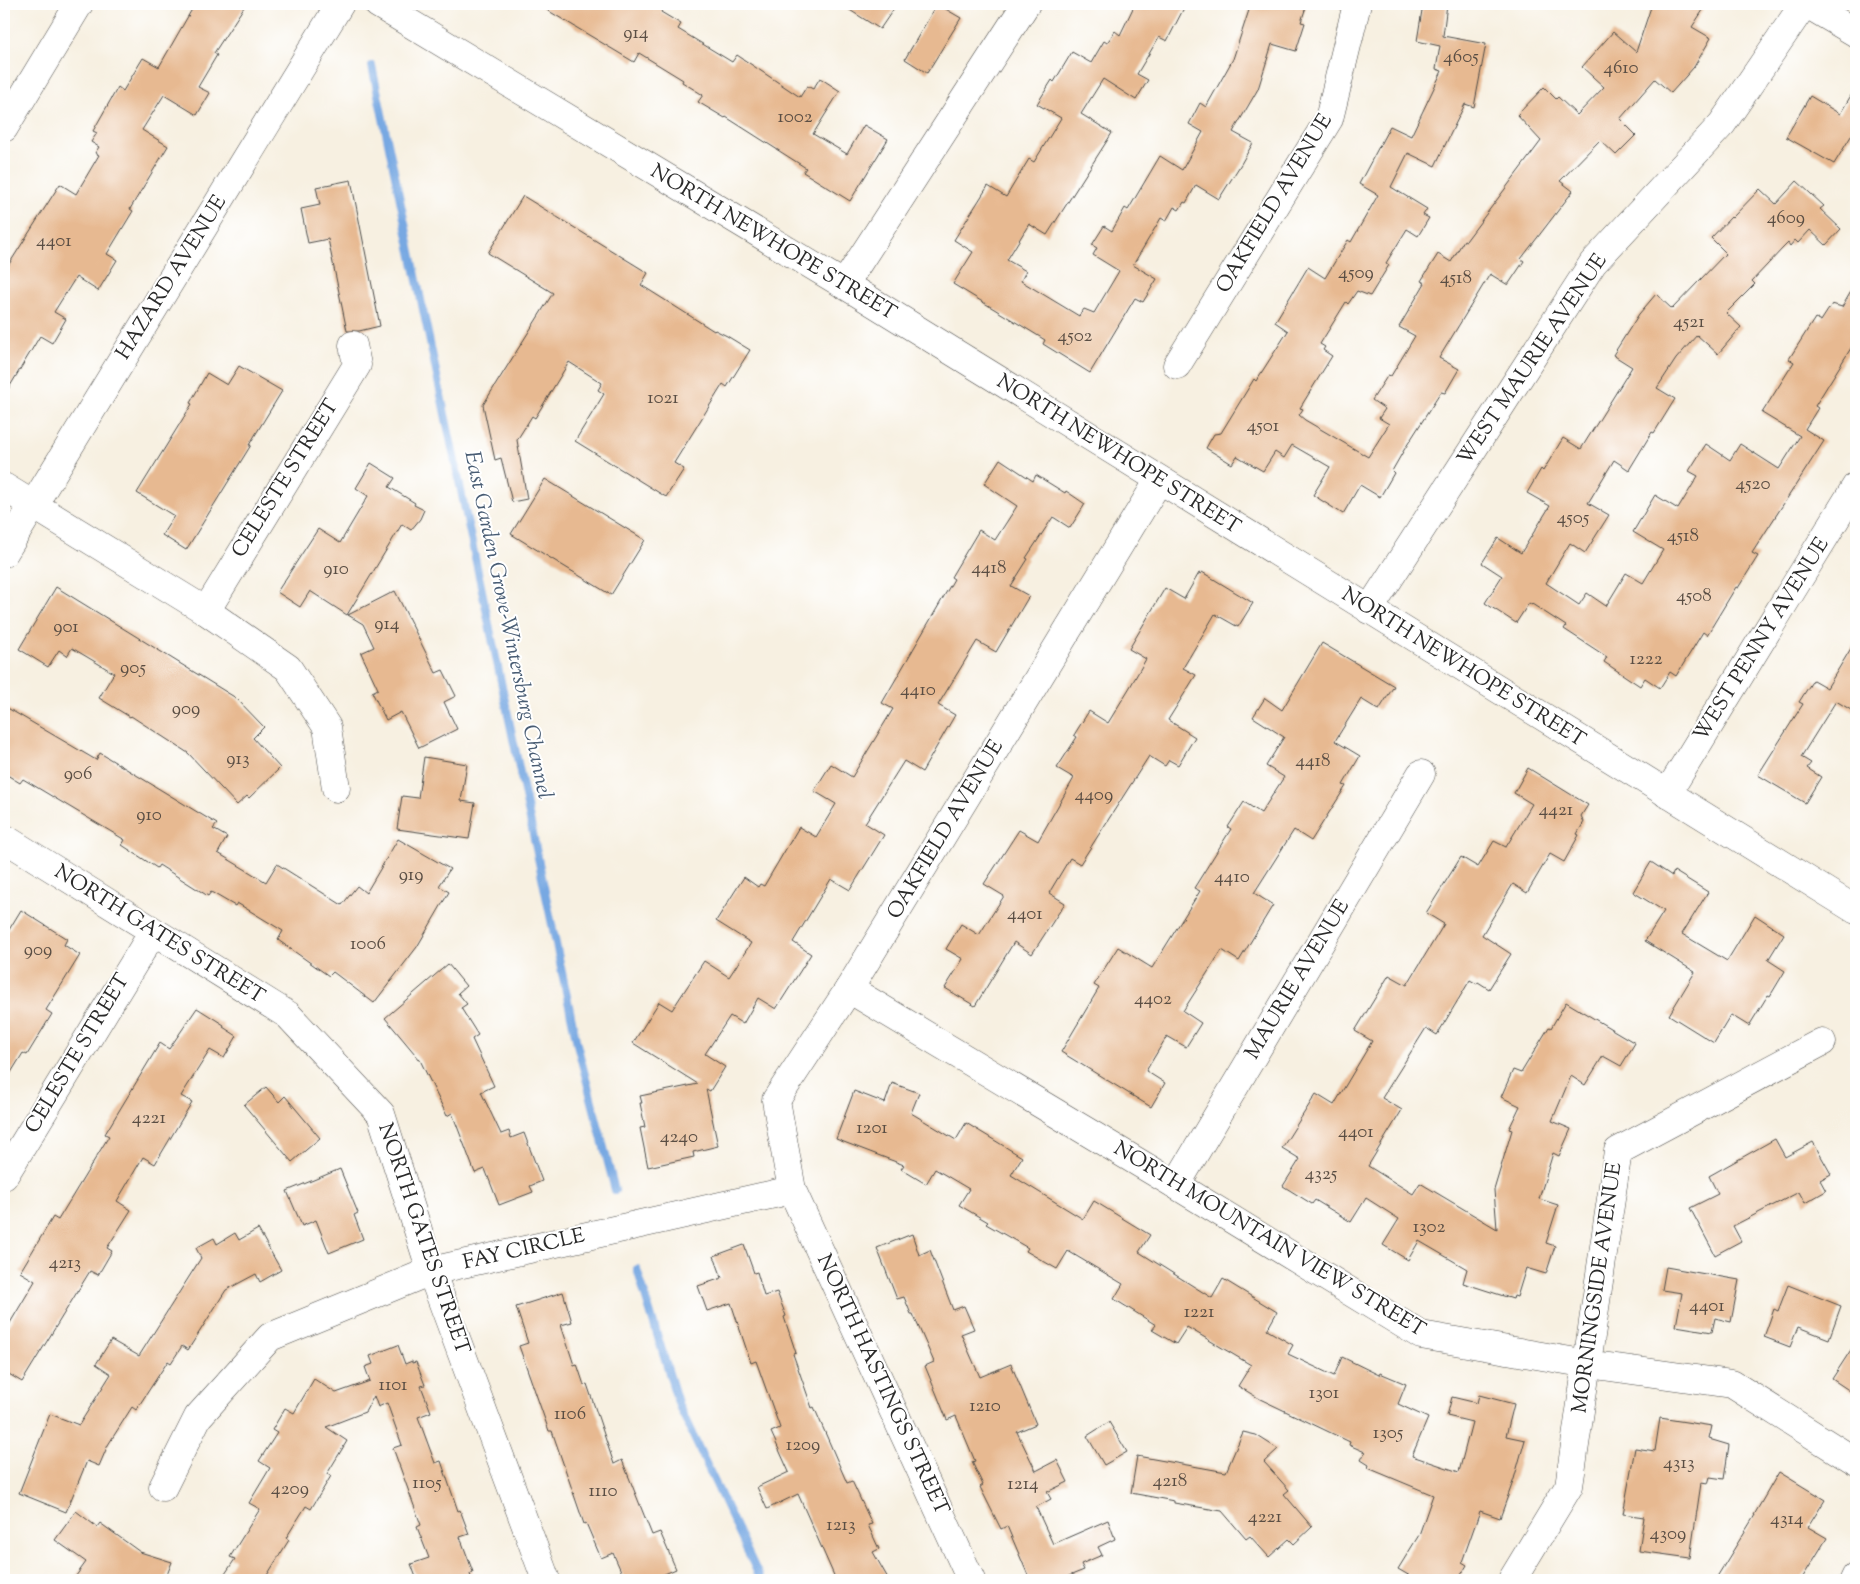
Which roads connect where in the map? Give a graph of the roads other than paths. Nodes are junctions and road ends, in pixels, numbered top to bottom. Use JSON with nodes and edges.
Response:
{"nodes":[{"id":1,"x":79,"y":4,"type":"edge"},
{"id":2,"x":340,"y":4,"type":"edge"},
{"id":3,"x":378,"y":4,"type":"edge"},
{"id":4,"x":1026,"y":4,"type":"edge"},
{"id":5,"x":1357,"y":4,"type":"edge"},
{"id":6,"x":1806,"y":4,"type":"edge"},
{"id":7,"x":1856,"y":33,"type":"edge"},
{"id":8,"x":4,"y":128,"type":"edge"},
{"id":9,"x":844,"y":285,"type":"junction"},
{"id":10,"x":353,"y":346,"type":"dead end"},
{"id":11,"x":1177,"y":365,"type":"dead end"},
{"id":12,"x":1159,"y":480,"type":"junction"},
{"id":13,"x":1856,"y":486,"type":"edge"},
{"id":14,"x":4,"y":488,"type":"edge"},
{"id":15,"x":33,"y":506,"type":"junction"},
{"id":16,"x":4,"y":553,"type":"edge"},
{"id":17,"x":206,"y":610,"type":"junction"},
{"id":18,"x":1369,"y":610,"type":"junction"},
{"id":19,"x":1421,"y":774,"type":"dead end"},
{"id":20,"x":336,"y":788,"type":"dead end"},
{"id":21,"x":1667,"y":794,"type":"junction"},
{"id":22,"x":4,"y":838,"type":"edge"},
{"id":23,"x":1856,"y":910,"type":"edge"},
{"id":24,"x":153,"y":932,"type":"junction"},
{"id":25,"x":849,"y":989,"type":"junction"},
{"id":26,"x":1822,"y":1042,"type":"dead end"},
{"id":27,"x":4,"y":1176,"type":"edge"},
{"id":28,"x":1176,"y":1185,"type":"junction"},
{"id":29,"x":792,"y":1190,"type":"junction"},
{"id":30,"x":431,"y":1270,"type":"junction"},
{"id":31,"x":1588,"y":1364,"type":"junction"},
{"id":32,"x":1856,"y":1462,"type":"edge"},
{"id":33,"x":163,"y":1487,"type":"dead end"},
{"id":34,"x":1856,"y":1576,"type":"edge"},
{"id":35,"x":546,"y":1580,"type":"edge"},
{"id":36,"x":972,"y":1580,"type":"edge"},
{"id":37,"x":1512,"y":1580,"type":"edge"},
{"id":38,"x":1854,"y":1580,"type":"edge"}],
"edges":[{"from":1,"to":8,"type":"street"},
{"from":2,"to":15,"type":"street","name":"HAZARD AVENUE"},
{"from":3,"to":9,"type":"street","name":"NORTH NEWHOPE STREET"},
{"from":4,"to":9,"type":"street"},
{"from":5,"to":11,"type":"street","name":"OAKFIELD AVENUE"},
{"from":6,"to":7,"type":"street"},
{"from":6,"to":18,"type":"street","name":"WEST MAURIE AVENUE"},
{"from":9,"to":12,"type":"street","name":"NORTH NEWHOPE STREET"},
{"from":10,"to":17,"type":"street","name":"CELESTE STREET"},
{"from":12,"to":18,"type":"street","name":"NORTH NEWHOPE STREET"},
{"from":12,"to":25,"type":"street","name":"OAKFIELD AVENUE"},
{"from":13,"to":21,"type":"street","name":"WEST PENNY AVENUE"},
{"from":14,"to":15,"type":"street"},
{"from":15,"to":16,"type":"street","name":"HAZARD AVENUE"},
{"from":15,"to":17,"type":"street"},
{"from":17,"to":20,"type":"street"},
{"from":18,"to":21,"type":"street","name":"NORTH NEWHOPE STREET"},
{"from":19,"to":28,"type":"street","name":"MAURIE AVENUE"},
{"from":21,"to":23,"type":"street","name":"NORTH NEWHOPE STREET"},
{"from":22,"to":24,"type":"street","name":"NORTH GATES STREET"},
{"from":24,"to":27,"type":"street","name":"CELESTE STREET"},
{"from":24,"to":30,"type":"street","name":"NORTH GATES STREET"},
{"from":25,"to":28,"type":"street","name":"NORTH MOUNTAIN VIEW STREET"},
{"from":25,"to":29,"type":"street","name":"OAKFIELD AVENUE"},
{"from":26,"to":31,"type":"street","name":"MORNINGSIDE AVENUE"},
{"from":28,"to":31,"type":"street","name":"NORTH MOUNTAIN VIEW STREET"},
{"from":29,"to":30,"type":"street","name":"FAY CIRCLE"},
{"from":29,"to":36,"type":"street","name":"NORTH HASTINGS STREET"},
{"from":30,"to":33,"type":"street","name":"FAY CIRCLE"},
{"from":30,"to":35,"type":"street","name":"NORTH GATES STREET"},
{"from":31,"to":32,"type":"street","name":"NORTH MOUNTAIN VIEW STREET"},
{"from":31,"to":37,"type":"street","name":"MORNINGSIDE AVENUE"},
{"from":34,"to":38,"type":"street"}]}
